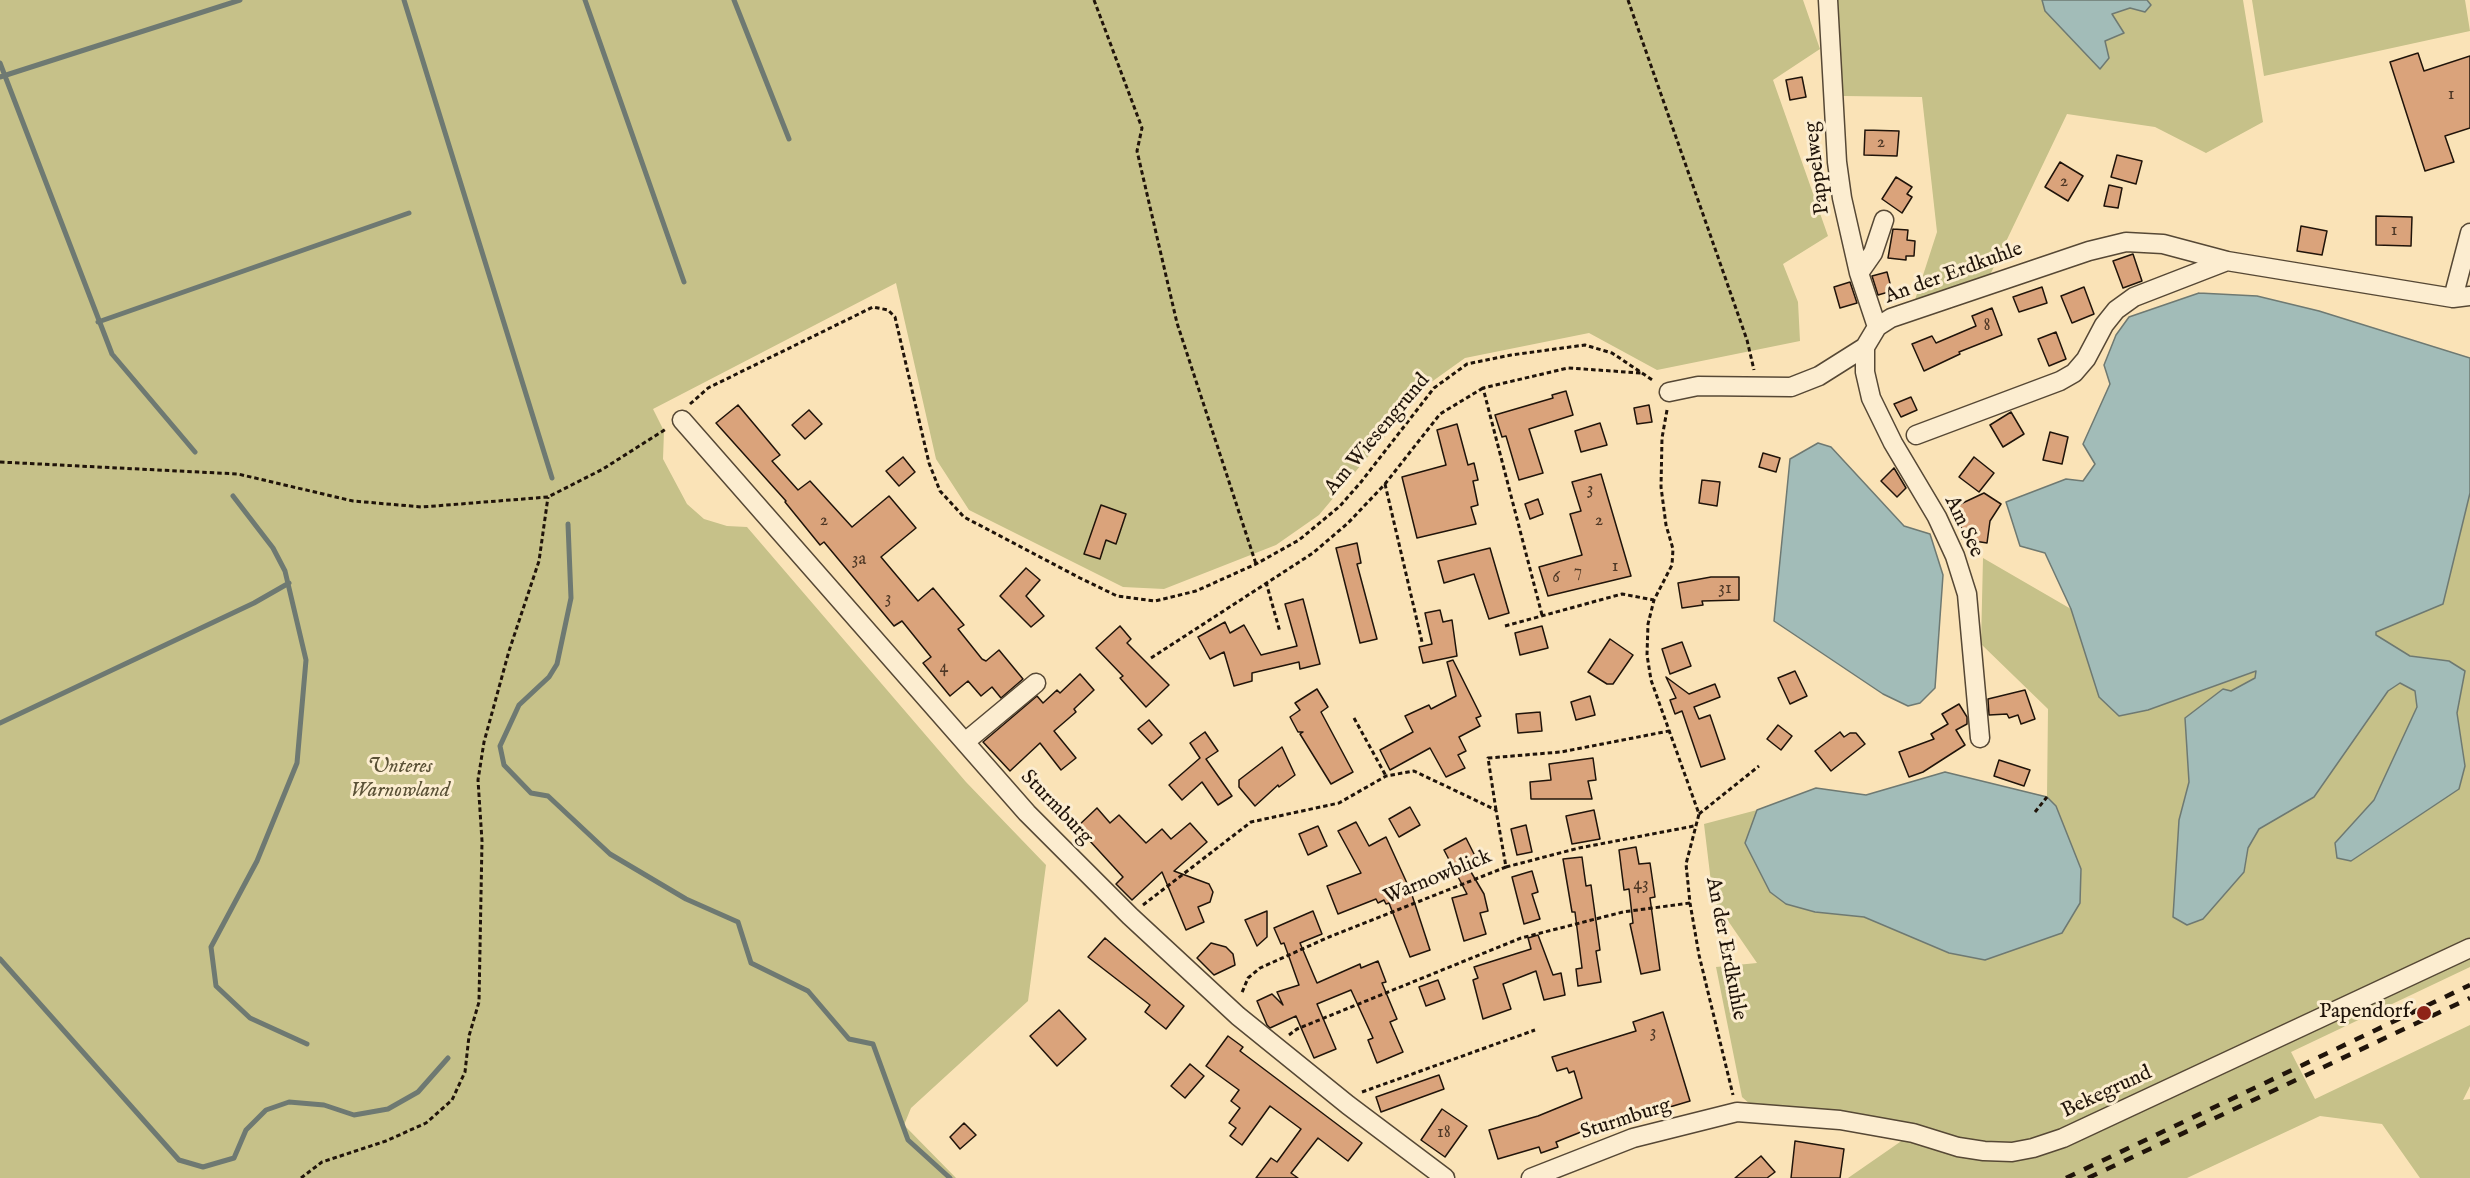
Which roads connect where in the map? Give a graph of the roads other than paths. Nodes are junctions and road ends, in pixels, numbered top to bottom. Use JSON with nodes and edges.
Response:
{"nodes":[{"id":1,"x":1828,"y":0,"type":"edge"},
{"id":2,"x":1884,"y":220,"type":"dead end"},
{"id":3,"x":2470,"y":233,"type":"edge"},
{"id":4,"x":2227,"y":261,"type":"junction"},
{"id":5,"x":1859,"y":273,"type":"junction"},
{"id":6,"x":2462,"y":297,"type":"edge"},
{"id":7,"x":1877,"y":327,"type":"junction"},
{"id":8,"x":1865,"y":347,"type":"junction"},
{"id":9,"x":1669,"y":392,"type":"road end"},
{"id":10,"x":682,"y":420,"type":"road end"},
{"id":11,"x":1916,"y":435,"type":"dead end"},
{"id":12,"x":1036,"y":683,"type":"dead end"},
{"id":13,"x":1980,"y":738,"type":"dead end"},
{"id":14,"x":964,"y":742,"type":"junction"},
{"id":15,"x":2470,"y":948,"type":"edge"},
{"id":16,"x":1737,"y":1112,"type":"joint"},
{"id":17,"x":1445,"y":1178,"type":"edge"},
{"id":18,"x":1531,"y":1178,"type":"edge"}],
"edges":[{"from":1,"to":5,"type":"street","name":"Pappelweg"},
{"from":2,"to":5,"type":"street"},
{"from":3,"to":6,"type":"street"},
{"from":4,"to":6,"type":"street","name":"An der Erdkuhle"},
{"from":4,"to":7,"type":"street","name":"An der Erdkuhle"},
{"from":4,"to":11,"type":"street"},
{"from":5,"to":7,"type":"street","name":"Pappelweg"},
{"from":7,"to":8,"type":"street","name":"An der Erdkuhle"},
{"from":8,"to":9,"type":"street","name":"An der Erdkuhle"},
{"from":8,"to":13,"type":"street","name":"Am See"},
{"from":10,"to":14,"type":"street","name":"Sturmburg"},
{"from":12,"to":14,"type":"street"},
{"from":14,"to":17,"type":"street","name":"Sturmburg"},
{"from":15,"to":16,"type":"street","name":"Bekegrund"},
{"from":16,"to":18,"type":"street","name":"Sturmburg"}]}
